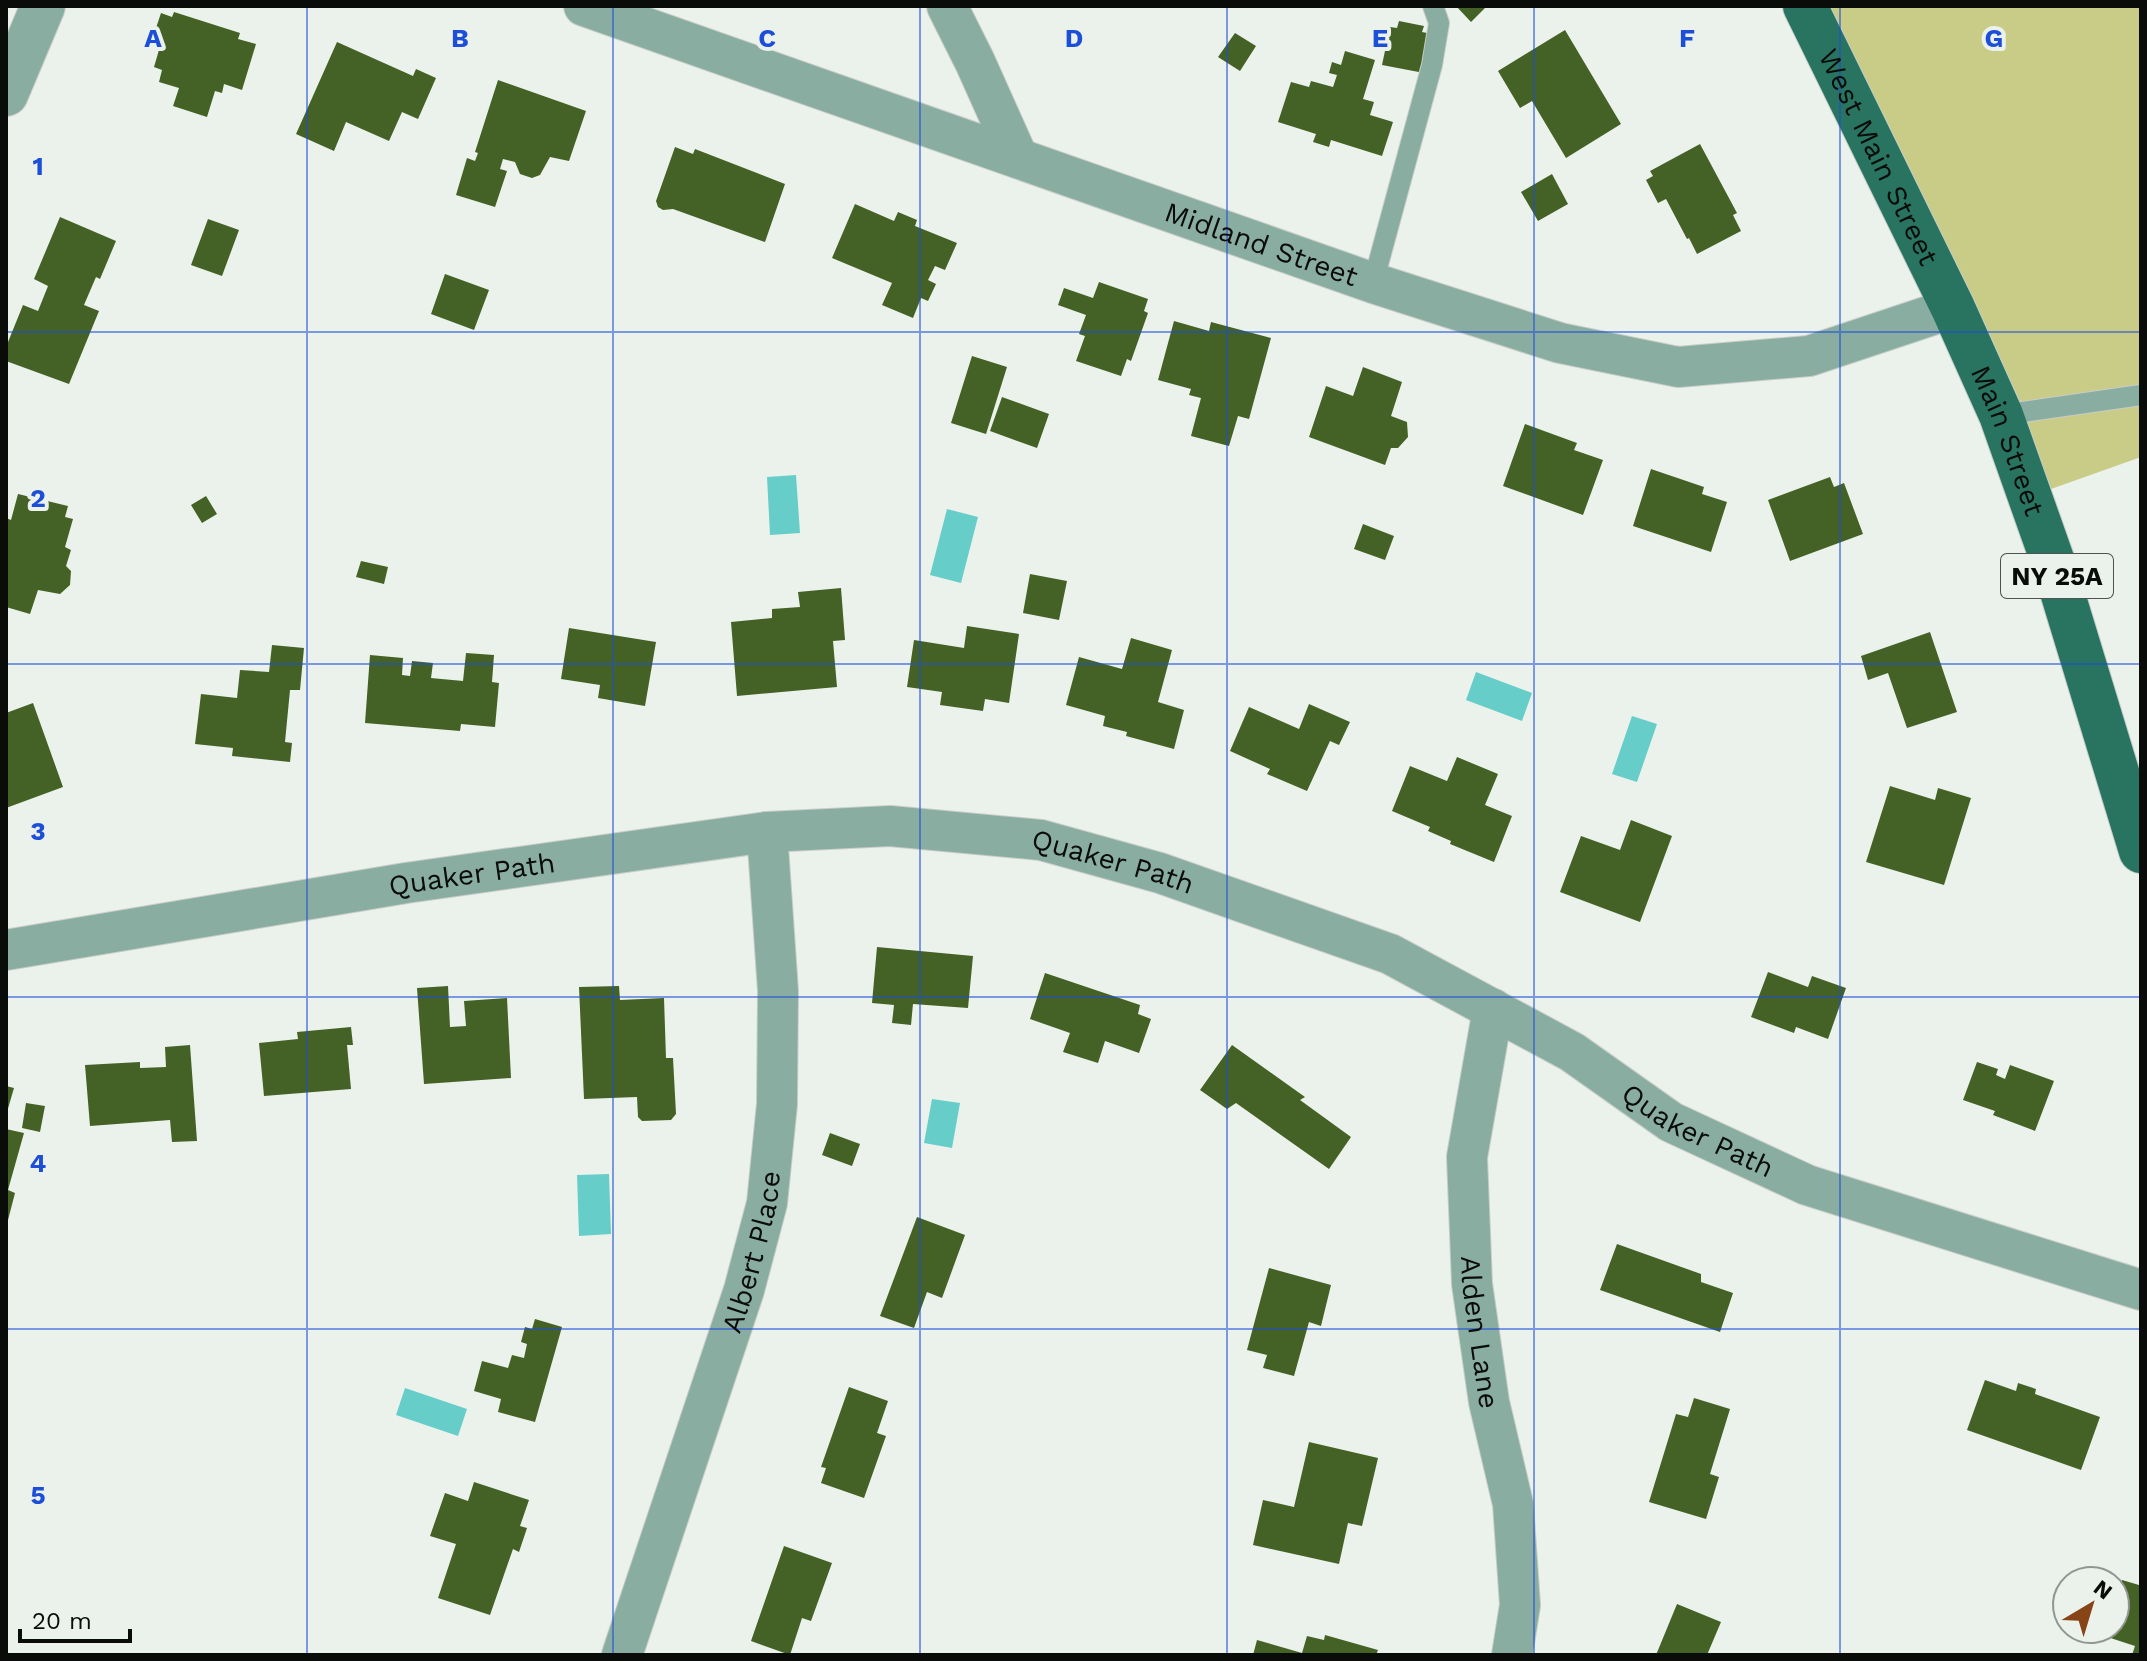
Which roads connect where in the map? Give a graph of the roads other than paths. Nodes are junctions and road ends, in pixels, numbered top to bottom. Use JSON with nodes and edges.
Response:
{"nodes":[{"id":1,"x":43,"y":6,"type":"edge"},
{"id":2,"x":584,"y":6,"type":"edge"},
{"id":3,"x":947,"y":6,"type":"edge"},
{"id":4,"x":1433,"y":6,"type":"edge"},
{"id":5,"x":1805,"y":6,"type":"edge"},
{"id":6,"x":6,"y":94,"type":"edge"},
{"id":7,"x":1018,"y":158,"type":"junction"},
{"id":8,"x":1373,"y":283,"type":"junction"},
{"id":9,"x":1953,"y":308,"type":"junction"},
{"id":10,"x":2141,"y":395,"type":"edge"},
{"id":11,"x":2001,"y":415,"type":"junction"},
{"id":12,"x":767,"y":832,"type":"junction"},
{"id":13,"x":2141,"y":851,"type":"edge"},
{"id":14,"x":6,"y":950,"type":"edge"},
{"id":15,"x":1493,"y":1009,"type":"junction"},
{"id":16,"x":2141,"y":1290,"type":"edge"},
{"id":17,"x":622,"y":1655,"type":"edge"},
{"id":18,"x":1512,"y":1655,"type":"edge"}],
"edges":[{"from":1,"to":6,"type":"street"},
{"from":2,"to":7,"type":"street","name":"Midland Street"},
{"from":3,"to":7,"type":"street"},
{"from":4,"to":8,"type":"lane"},
{"from":5,"to":9,"type":"main road","name":"West Main Street","number":"NY 25A"},
{"from":7,"to":8,"type":"street","name":"Midland Street"},
{"from":8,"to":9,"type":"street","name":"Midland Street"},
{"from":9,"to":11,"type":"main road","name":"Main Street","number":"NY 25A"},
{"from":10,"to":11,"type":"lane"},
{"from":11,"to":13,"type":"main road","name":"Main Street","number":"NY 25A"},
{"from":12,"to":14,"type":"street","name":"Quaker Path"},
{"from":12,"to":15,"type":"street","name":"Quaker Path"},
{"from":12,"to":17,"type":"street","name":"Albert Place"},
{"from":15,"to":16,"type":"street","name":"Quaker Path"},
{"from":15,"to":18,"type":"street","name":"Alden Lane"}]}
